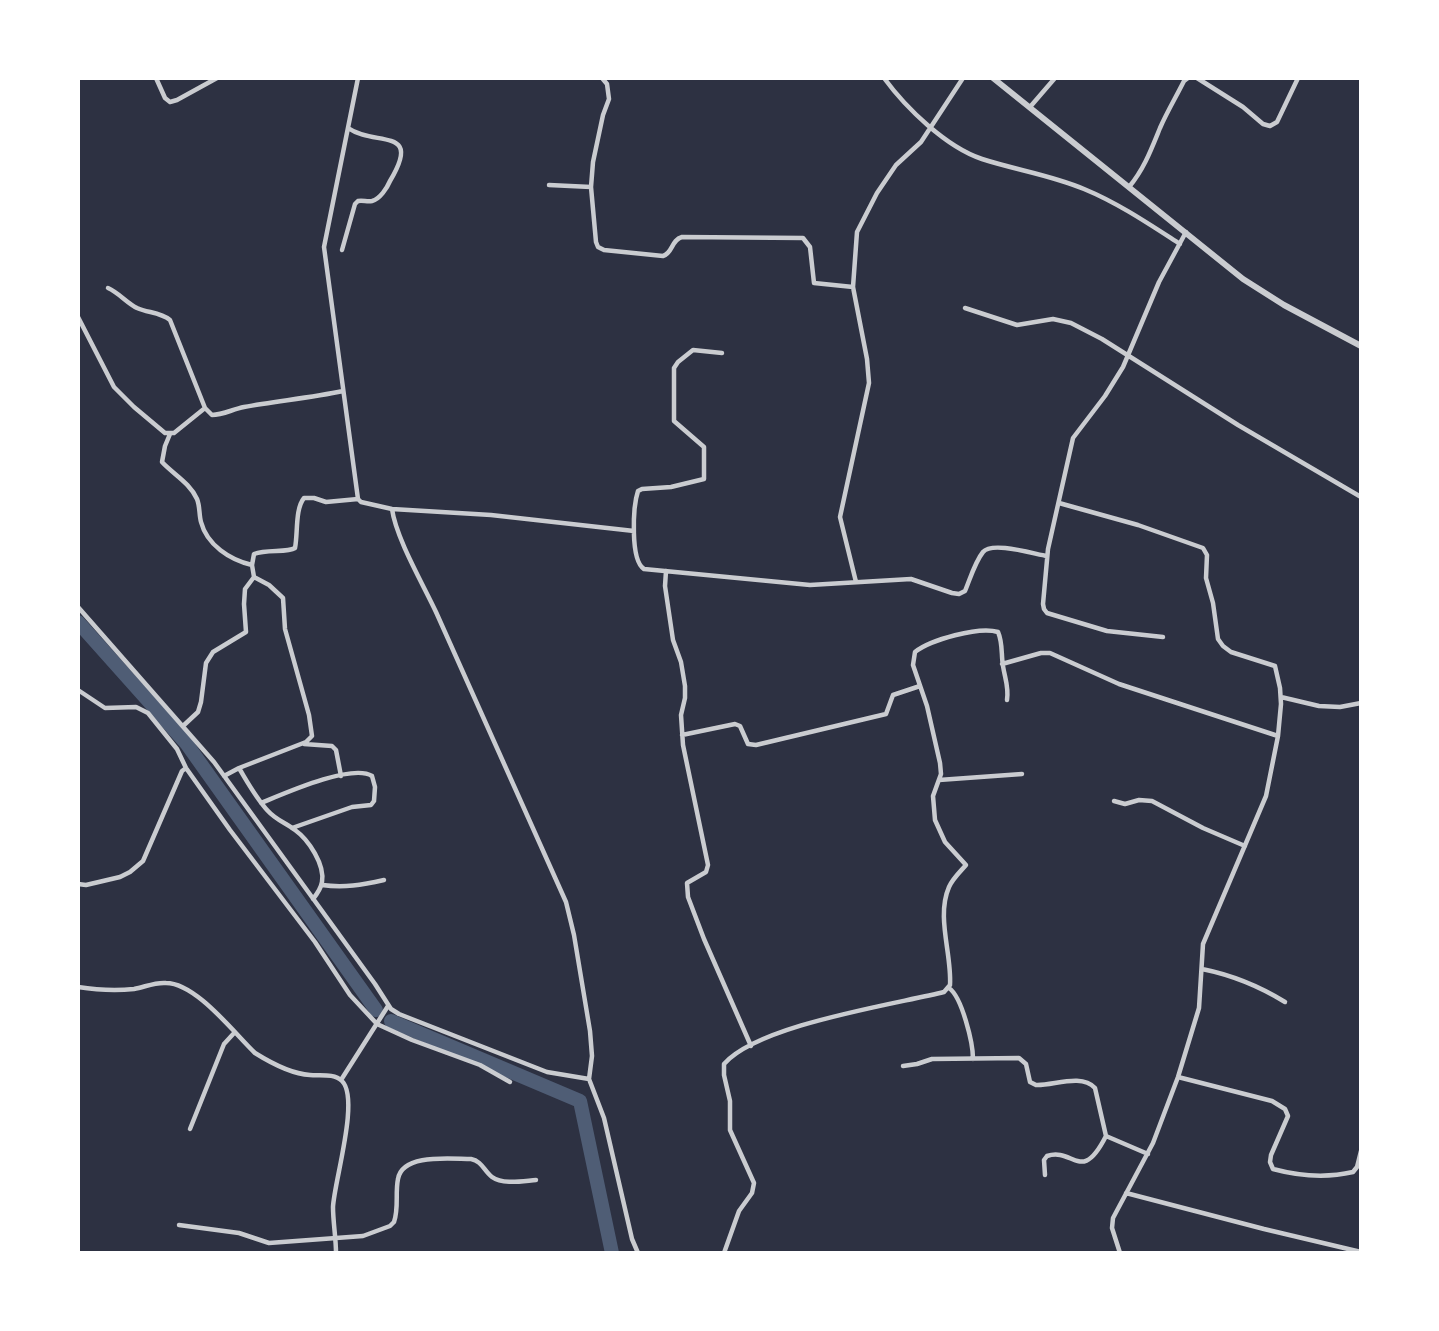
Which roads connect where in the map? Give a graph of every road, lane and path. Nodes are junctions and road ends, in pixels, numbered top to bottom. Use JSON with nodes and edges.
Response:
{"nodes":[{"id":1,"x":156,"y":78,"type":"edge"},
{"id":2,"x":217,"y":78,"type":"edge"},
{"id":3,"x":358,"y":78,"type":"edge"},
{"id":4,"x":602,"y":78,"type":"edge"},
{"id":5,"x":884,"y":78,"type":"edge"},
{"id":6,"x":963,"y":78,"type":"edge"},
{"id":7,"x":993,"y":78,"type":"edge"},
{"id":8,"x":1055,"y":78,"type":"edge"},
{"id":9,"x":1188,"y":78,"type":"edge"},
{"id":10,"x":1197,"y":78,"type":"edge"},
{"id":11,"x":1298,"y":78,"type":"edge"},
{"id":12,"x":1030,"y":108,"type":"junction"},
{"id":13,"x":931,"y":127,"type":"junction"},
{"id":14,"x":348,"y":128,"type":"junction"},
{"id":15,"x":549,"y":185,"type":"dead end"},
{"id":16,"x":591,"y":187,"type":"junction"},
{"id":17,"x":1129,"y":187,"type":"junction"},
{"id":18,"x":1186,"y":232,"type":"junction"},
{"id":19,"x":1180,"y":244,"type":"junction"},
{"id":20,"x":342,"y":250,"type":"dead end"},
{"id":21,"x":853,"y":287,"type":"junction"},
{"id":22,"x":108,"y":288,"type":"dead end"},
{"id":23,"x":965,"y":308,"type":"dead end"},
{"id":24,"x":78,"y":317,"type":"edge"},
{"id":25,"x":1361,"y":346,"type":"edge"},
{"id":26,"x":722,"y":353,"type":"dead end"},
{"id":27,"x":1128,"y":355,"type":"junction"},
{"id":28,"x":343,"y":391,"type":"junction"},
{"id":29,"x":205,"y":408,"type":"junction"},
{"id":30,"x":170,"y":434,"type":"junction"},
{"id":31,"x":1361,"y":497,"type":"edge"},
{"id":32,"x":358,"y":499,"type":"junction"},
{"id":33,"x":1059,"y":503,"type":"junction"},
{"id":34,"x":392,"y":509,"type":"junction"},
{"id":35,"x":634,"y":531,"type":"junction"},
{"id":36,"x":1047,"y":556,"type":"junction"},
{"id":37,"x":252,"y":565,"type":"junction"},
{"id":38,"x":666,"y":571,"type":"junction"},
{"id":39,"x":254,"y":577,"type":"junction"},
{"id":40,"x":856,"y":582,"type":"junction"},
{"id":41,"x":78,"y":607,"type":"edge"},
{"id":42,"x":1163,"y":637,"type":"dead end"},
{"id":43,"x":1002,"y":664,"type":"junction"},
{"id":44,"x":920,"y":686,"type":"junction"},
{"id":45,"x":78,"y":690,"type":"edge"},
{"id":46,"x":1281,"y":697,"type":"junction"},
{"id":47,"x":1007,"y":700,"type":"dead end"},
{"id":48,"x":1361,"y":703,"type":"edge"},
{"id":49,"x":183,"y":726,"type":"junction"},
{"id":50,"x":682,"y":735,"type":"junction"},
{"id":51,"x":1278,"y":736,"type":"junction"},
{"id":52,"x":302,"y":744,"type":"junction"},
{"id":53,"x":186,"y":768,"type":"junction"},
{"id":54,"x":239,"y":768,"type":"junction"},
{"id":55,"x":1022,"y":774,"type":"dead end"},
{"id":56,"x":224,"y":776,"type":"junction"},
{"id":57,"x":341,"y":776,"type":"junction"},
{"id":58,"x":939,"y":780,"type":"junction"},
{"id":59,"x":1114,"y":801,"type":"dead end"},
{"id":60,"x":261,"y":803,"type":"junction"},
{"id":61,"x":292,"y":828,"type":"junction"},
{"id":62,"x":1245,"y":846,"type":"junction"},
{"id":63,"x":384,"y":880,"type":"dead end"},
{"id":64,"x":78,"y":884,"type":"edge"},
{"id":65,"x":322,"y":885,"type":"junction"},
{"id":66,"x":313,"y":899,"type":"junction"},
{"id":67,"x":1202,"y":969,"type":"junction"},
{"id":68,"x":78,"y":987,"type":"edge"},
{"id":69,"x":949,"y":988,"type":"junction"},
{"id":70,"x":1285,"y":1002,"type":"dead end"},
{"id":71,"x":388,"y":1006,"type":"junction"},
{"id":72,"x":377,"y":1024,"type":"junction"},
{"id":73,"x":235,"y":1032,"type":"junction"},
{"id":74,"x":751,"y":1046,"type":"junction"},
{"id":75,"x":973,"y":1059,"type":"junction"},
{"id":76,"x":903,"y":1066,"type":"dead end"},
{"id":77,"x":1178,"y":1077,"type":"junction"},
{"id":78,"x":589,"y":1079,"type":"junction"},
{"id":79,"x":341,"y":1080,"type":"junction"},
{"id":80,"x":510,"y":1082,"type":"dead end"},
{"id":81,"x":190,"y":1129,"type":"dead end"},
{"id":82,"x":1106,"y":1136,"type":"junction"},
{"id":83,"x":1361,"y":1152,"type":"edge"},
{"id":84,"x":1148,"y":1154,"type":"junction"},
{"id":85,"x":1045,"y":1175,"type":"dead end"},
{"id":86,"x":536,"y":1180,"type":"dead end"},
{"id":87,"x":1126,"y":1193,"type":"junction"},
{"id":88,"x":179,"y":1225,"type":"dead end"},
{"id":89,"x":336,"y":1238,"type":"junction"},
{"id":90,"x":1361,"y":1251,"type":"edge"},
{"id":91,"x":336,"y":1253,"type":"edge"},
{"id":92,"x":638,"y":1253,"type":"edge"},
{"id":93,"x":724,"y":1253,"type":"edge"},
{"id":94,"x":1120,"y":1253,"type":"edge"}],
"edges":[{"from":1,"to":2,"type":"street"},
{"from":3,"to":14,"type":"street"},
{"from":4,"to":16,"type":"street"},
{"from":5,"to":13,"type":"street"},
{"from":6,"to":13,"type":"street"},
{"from":7,"to":12,"type":"street"},
{"from":8,"to":12,"type":"street"},
{"from":9,"to":17,"type":"street"},
{"from":10,"to":11,"type":"street"},
{"from":12,"to":17,"type":"street"},
{"from":13,"to":19,"type":"street"},
{"from":13,"to":21,"type":"street"},
{"from":14,"to":20,"type":"street"},
{"from":14,"to":28,"type":"street"},
{"from":15,"to":16,"type":"street"},
{"from":16,"to":21,"type":"street"},
{"from":17,"to":18,"type":"street"},
{"from":18,"to":19,"type":"street"},
{"from":18,"to":25,"type":"street"},
{"from":19,"to":27,"type":"street"},
{"from":21,"to":40,"type":"street"},
{"from":22,"to":29,"type":"street"},
{"from":23,"to":27,"type":"street"},
{"from":24,"to":30,"type":"street"},
{"from":26,"to":35,"type":"street"},
{"from":27,"to":31,"type":"street"},
{"from":27,"to":33,"type":"street"},
{"from":28,"to":29,"type":"street"},
{"from":28,"to":32,"type":"street"},
{"from":29,"to":30,"type":"street"},
{"from":30,"to":37,"type":"street"},
{"from":32,"to":34,"type":"street"},
{"from":32,"to":37,"type":"street"},
{"from":33,"to":36,"type":"street"},
{"from":33,"to":46,"type":"street"},
{"from":34,"to":35,"type":"street"},
{"from":34,"to":78,"type":"street"},
{"from":35,"to":38,"type":"street"},
{"from":36,"to":40,"type":"street"},
{"from":36,"to":42,"type":"street"},
{"from":37,"to":39,"type":"street"},
{"from":38,"to":40,"type":"street"},
{"from":38,"to":50,"type":"street"},
{"from":39,"to":49,"type":"street"},
{"from":39,"to":52,"type":"street"},
{"from":41,"to":49,"type":"street"},
{"from":43,"to":44,"type":"street"},
{"from":43,"to":47,"type":"street"},
{"from":43,"to":51,"type":"street"},
{"from":44,"to":50,"type":"street"},
{"from":44,"to":58,"type":"street"},
{"from":45,"to":53,"type":"street"},
{"from":46,"to":48,"type":"street"},
{"from":46,"to":51,"type":"street"},
{"from":49,"to":56,"type":"street"},
{"from":50,"to":74,"type":"street"},
{"from":51,"to":62,"type":"street"},
{"from":52,"to":54,"type":"street"},
{"from":52,"to":57,"type":"street"},
{"from":53,"to":64,"type":"street"},
{"from":53,"to":72,"type":"street"},
{"from":54,"to":56,"type":"street"},
{"from":54,"to":60,"type":"street"},
{"from":55,"to":58,"type":"street"},
{"from":56,"to":66,"type":"street"},
{"from":57,"to":60,"type":"street"},
{"from":57,"to":61,"type":"street"},
{"from":58,"to":69,"type":"street"},
{"from":59,"to":62,"type":"street"},
{"from":60,"to":61,"type":"street"},
{"from":61,"to":65,"type":"street"},
{"from":62,"to":67,"type":"street"},
{"from":63,"to":65,"type":"street"},
{"from":65,"to":66,"type":"street"},
{"from":66,"to":71,"type":"street"},
{"from":67,"to":70,"type":"street"},
{"from":67,"to":77,"type":"street"},
{"from":68,"to":73,"type":"street"},
{"from":69,"to":74,"type":"street"},
{"from":69,"to":75,"type":"street"},
{"from":71,"to":72,"type":"street"},
{"from":71,"to":78,"type":"street"},
{"from":72,"to":79,"type":"street"},
{"from":72,"to":80,"type":"street"},
{"from":73,"to":79,"type":"street"},
{"from":73,"to":81,"type":"street"},
{"from":74,"to":93,"type":"street"},
{"from":75,"to":76,"type":"street"},
{"from":75,"to":82,"type":"street"},
{"from":77,"to":83,"type":"street"},
{"from":77,"to":84,"type":"street"},
{"from":78,"to":92,"type":"street"},
{"from":79,"to":89,"type":"street"},
{"from":82,"to":84,"type":"street"},
{"from":82,"to":85,"type":"street"},
{"from":84,"to":87,"type":"street"},
{"from":86,"to":89,"type":"street"},
{"from":87,"to":90,"type":"street"},
{"from":87,"to":94,"type":"street"},
{"from":88,"to":89,"type":"street"},
{"from":89,"to":91,"type":"street"}]}
